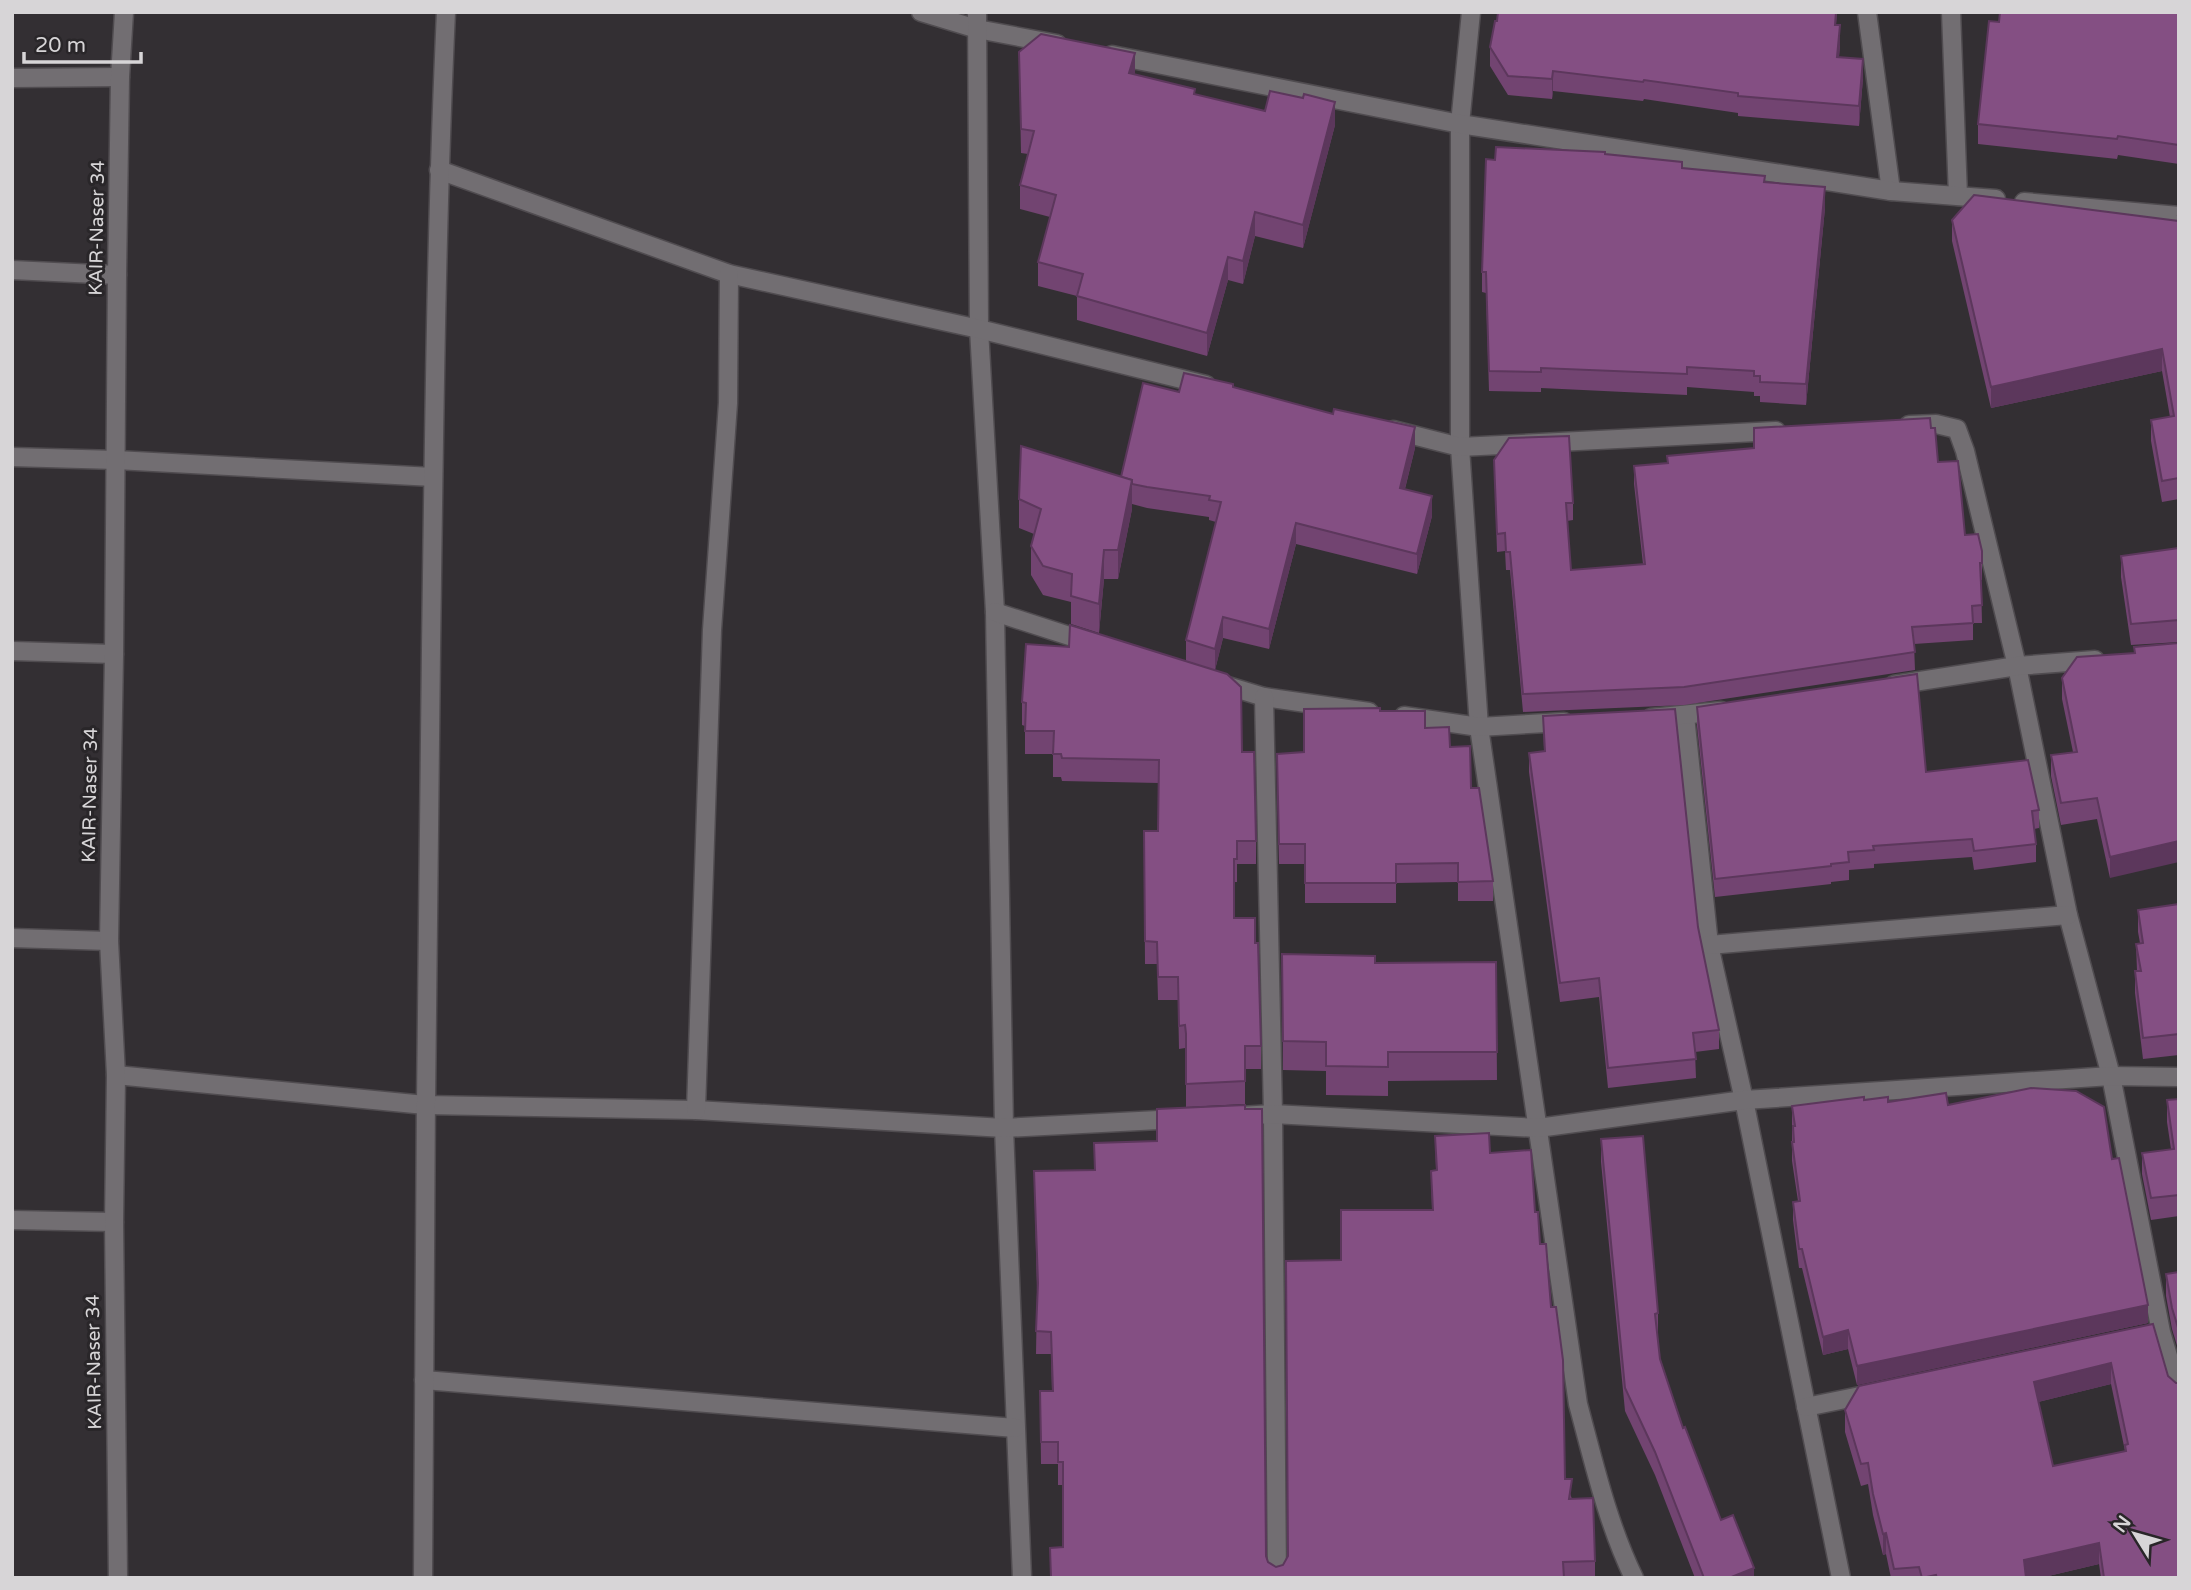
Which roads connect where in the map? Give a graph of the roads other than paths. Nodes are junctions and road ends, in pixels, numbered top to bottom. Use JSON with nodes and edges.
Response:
{"nodes":[{"id":1,"x":446,"y":12,"type":"edge"},
{"id":2,"x":921,"y":12,"type":"edge"},
{"id":3,"x":1471,"y":12,"type":"edge"},
{"id":4,"x":1867,"y":12,"type":"edge"},
{"id":5,"x":1951,"y":12,"type":"edge"},
{"id":6,"x":120,"y":14,"type":"edge"},
{"id":7,"x":977,"y":20,"type":"edge"},
{"id":8,"x":1071,"y":47,"type":"edge"},
{"id":9,"x":1098,"y":52,"type":"edge"},
{"id":10,"x":120,"y":77,"type":"junction"},
{"id":11,"x":12,"y":78,"type":"edge"},
{"id":12,"x":1460,"y":124,"type":"junction"},
{"id":13,"x":439,"y":170,"type":"junction"},
{"id":14,"x":1891,"y":191,"type":"junction"},
{"id":15,"x":1958,"y":196,"type":"junction"},
{"id":16,"x":2179,"y":216,"type":"edge"},
{"id":17,"x":12,"y":270,"type":"edge"},
{"id":18,"x":729,"y":274,"type":"junction"},
{"id":19,"x":117,"y":275,"type":"junction"},
{"id":20,"x":979,"y":329,"type":"junction"},
{"id":21,"x":1219,"y":388,"type":"edge"},
{"id":22,"x":1887,"y":426,"type":"edge"},
{"id":23,"x":1379,"y":427,"type":"edge"},
{"id":24,"x":1791,"y":431,"type":"edge"},
{"id":25,"x":1460,"y":446,"type":"junction"},
{"id":26,"x":12,"y":457,"type":"edge"},
{"id":27,"x":116,"y":460,"type":"junction"},
{"id":28,"x":433,"y":477,"type":"junction"},
{"id":29,"x":995,"y":612,"type":"junction"},
{"id":30,"x":1110,"y":649,"type":"edge"},
{"id":31,"x":12,"y":651,"type":"edge"},
{"id":32,"x":114,"y":654,"type":"junction"},
{"id":33,"x":2112,"y":659,"type":"edge"},
{"id":34,"x":2017,"y":666,"type":"junction"},
{"id":35,"x":1200,"y":677,"type":"edge"},
{"id":36,"x":1871,"y":688,"type":"edge"},
{"id":37,"x":1264,"y":697,"type":"junction"},
{"id":38,"x":1738,"y":708,"type":"edge"},
{"id":39,"x":1685,"y":716,"type":"junction"},
{"id":40,"x":1630,"y":719,"type":"edge"},
{"id":41,"x":1575,"y":722,"type":"edge"},
{"id":42,"x":1479,"y":727,"type":"junction"},
{"id":43,"x":2068,"y":915,"type":"junction"},
{"id":44,"x":12,"y":938,"type":"edge"},
{"id":45,"x":108,"y":941,"type":"junction"},
{"id":46,"x":1709,"y":945,"type":"junction"},
{"id":47,"x":116,"y":1075,"type":"junction"},
{"id":48,"x":2111,"y":1076,"type":"junction"},
{"id":49,"x":2179,"y":1077,"type":"edge"},
{"id":50,"x":1744,"y":1100,"type":"junction"},
{"id":51,"x":425,"y":1105,"type":"junction"},
{"id":52,"x":696,"y":1110,"type":"junction"},
{"id":53,"x":1273,"y":1114,"type":"junction"},
{"id":54,"x":1220,"y":1117,"type":"edge"},
{"id":55,"x":1193,"y":1119,"type":"edge"},
{"id":56,"x":1004,"y":1128,"type":"junction"},
{"id":57,"x":1538,"y":1128,"type":"junction"},
{"id":58,"x":12,"y":1220,"type":"edge"},
{"id":59,"x":114,"y":1222,"type":"junction"},
{"id":60,"x":424,"y":1380,"type":"junction"},
{"id":61,"x":1888,"y":1390,"type":"edge"},
{"id":62,"x":2179,"y":1394,"type":"edge"},
{"id":63,"x":1806,"y":1407,"type":"junction"},
{"id":64,"x":1014,"y":1428,"type":"junction"},
{"id":65,"x":118,"y":1578,"type":"edge"},
{"id":66,"x":423,"y":1578,"type":"edge"},
{"id":67,"x":1022,"y":1578,"type":"edge"},
{"id":68,"x":1277,"y":1578,"type":"edge"},
{"id":69,"x":1634,"y":1578,"type":"edge"},
{"id":70,"x":1841,"y":1578,"type":"edge"}],
"edges":[{"from":1,"to":13,"type":"street"},
{"from":2,"to":7,"type":"street"},
{"from":3,"to":12,"type":"street"},
{"from":4,"to":14,"type":"street"},
{"from":5,"to":15,"type":"street"},
{"from":6,"to":10,"type":"street","name":"KAIR-Naser 34"},
{"from":7,"to":8,"type":"street"},
{"from":7,"to":20,"type":"street"},
{"from":9,"to":12,"type":"street"},
{"from":10,"to":11,"type":"street"},
{"from":10,"to":19,"type":"street","name":"KAIR-Naser 34"},
{"from":12,"to":14,"type":"street"},
{"from":12,"to":25,"type":"street"},
{"from":13,"to":18,"type":"street"},
{"from":13,"to":28,"type":"street"},
{"from":14,"to":15,"type":"street"},
{"from":15,"to":16,"type":"street"},
{"from":17,"to":19,"type":"street"},
{"from":18,"to":20,"type":"street"},
{"from":18,"to":52,"type":"street"},
{"from":19,"to":27,"type":"street","name":"KAIR-Naser 34"},
{"from":20,"to":21,"type":"street"},
{"from":20,"to":29,"type":"street"},
{"from":22,"to":34,"type":"street"},
{"from":23,"to":25,"type":"street"},
{"from":24,"to":25,"type":"street"},
{"from":25,"to":42,"type":"street"},
{"from":26,"to":27,"type":"street"},
{"from":27,"to":28,"type":"street"},
{"from":27,"to":32,"type":"street","name":"KAIR-Naser 34"},
{"from":28,"to":51,"type":"street"},
{"from":29,"to":30,"type":"street"},
{"from":29,"to":56,"type":"street"},
{"from":31,"to":32,"type":"street"},
{"from":32,"to":45,"type":"street","name":"KAIR-Naser 34"},
{"from":33,"to":34,"type":"street"},
{"from":34,"to":36,"type":"street"},
{"from":34,"to":43,"type":"street"},
{"from":35,"to":37,"type":"street"},
{"from":37,"to":42,"type":"street"},
{"from":37,"to":53,"type":"street"},
{"from":38,"to":39,"type":"street"},
{"from":39,"to":40,"type":"street"},
{"from":39,"to":46,"type":"street"},
{"from":41,"to":42,"type":"street"},
{"from":42,"to":57,"type":"street"},
{"from":43,"to":46,"type":"street"},
{"from":43,"to":48,"type":"street"},
{"from":44,"to":45,"type":"street"},
{"from":45,"to":47,"type":"street","name":"KAIR-Naser 34"},
{"from":46,"to":50,"type":"street"},
{"from":47,"to":51,"type":"street"},
{"from":47,"to":59,"type":"street","name":"KAIR-Naser 34"},
{"from":48,"to":49,"type":"street"},
{"from":48,"to":50,"type":"street"},
{"from":48,"to":62,"type":"street"},
{"from":50,"to":57,"type":"street"},
{"from":50,"to":63,"type":"street"},
{"from":51,"to":52,"type":"street"},
{"from":51,"to":60,"type":"street"},
{"from":52,"to":56,"type":"street"},
{"from":53,"to":54,"type":"street"},
{"from":53,"to":57,"type":"street"},
{"from":53,"to":68,"type":"street"},
{"from":55,"to":56,"type":"street"},
{"from":56,"to":64,"type":"street"},
{"from":57,"to":69,"type":"street"},
{"from":58,"to":59,"type":"street"},
{"from":59,"to":65,"type":"street","name":"KAIR-Naser 34"},
{"from":60,"to":64,"type":"street"},
{"from":60,"to":66,"type":"street"},
{"from":61,"to":63,"type":"street"},
{"from":63,"to":70,"type":"street"},
{"from":64,"to":67,"type":"street"}]}
